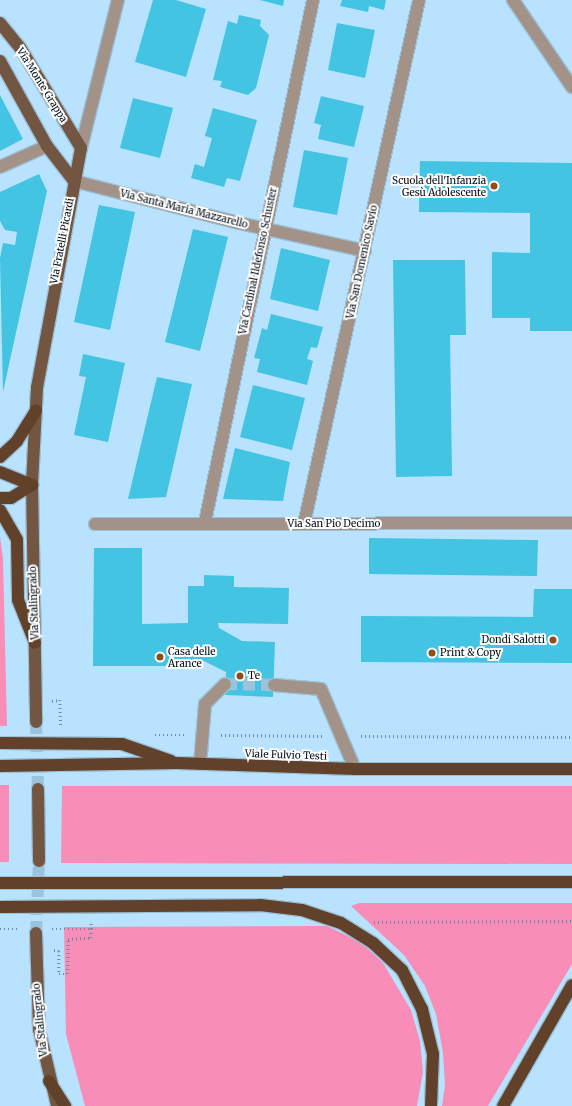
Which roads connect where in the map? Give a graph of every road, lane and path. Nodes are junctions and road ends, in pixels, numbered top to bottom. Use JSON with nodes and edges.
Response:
{"nodes":[{"id":1,"x":118,"y":0,"type":"edge"},
{"id":2,"x":313,"y":0,"type":"edge"},
{"id":3,"x":419,"y":0,"type":"edge"},
{"id":4,"x":513,"y":0,"type":"edge"},
{"id":5,"x":0,"y":23,"type":"edge"},
{"id":6,"x":0,"y":61,"type":"edge"},
{"id":7,"x":572,"y":87,"type":"edge"},
{"id":8,"x":47,"y":146,"type":"junction"},
{"id":9,"x":81,"y":148,"type":"junction"},
{"id":10,"x":0,"y":167,"type":"edge"},
{"id":11,"x":74,"y":181,"type":"junction"},
{"id":12,"x":264,"y":229,"type":"junction"},
{"id":13,"x":365,"y":251,"type":"junction"},
{"id":14,"x":36,"y":410,"type":"junction"},
{"id":15,"x":0,"y":457,"type":"edge"},
{"id":16,"x":0,"y":472,"type":"edge"},
{"id":17,"x":32,"y":485,"type":"junction"},
{"id":18,"x":0,"y":498,"type":"edge"},
{"id":19,"x":0,"y":510,"type":"edge"},
{"id":20,"x":204,"y":522,"type":"junction"},
{"id":21,"x":572,"y":523,"type":"edge"},
{"id":22,"x":95,"y":524,"type":"dead end"},
{"id":23,"x":304,"y":524,"type":"junction"},
{"id":24,"x":35,"y":643,"type":"junction"},
{"id":25,"x":225,"y":684,"type":"dead end"},
{"id":26,"x":274,"y":685,"type":"tunnel mouth"},
{"id":27,"x":60,"y":700,"type":"dead end"},
{"id":28,"x":36,"y":722,"type":"tunnel mouth"},
{"id":29,"x":67,"y":726,"type":"dead end"},
{"id":30,"x":146,"y":735,"type":"dead end"},
{"id":31,"x":200,"y":735,"type":"junction"},
{"id":32,"x":340,"y":736,"type":"junction"},
{"id":33,"x":572,"y":737,"type":"edge"},
{"id":34,"x":0,"y":743,"type":"edge"},
{"id":35,"x":177,"y":763,"type":"junction"},
{"id":36,"x":200,"y":764,"type":"junction"},
{"id":37,"x":0,"y":766,"type":"edge"},
{"id":38,"x":355,"y":769,"type":"junction"},
{"id":39,"x":572,"y":769,"type":"edge"},
{"id":40,"x":38,"y":789,"type":"tunnel mouth"},
{"id":41,"x":39,"y":861,"type":"tunnel mouth"},
{"id":42,"x":572,"y":882,"type":"edge"},
{"id":43,"x":0,"y":883,"type":"edge"},
{"id":44,"x":0,"y":907,"type":"edge"},
{"id":45,"x":91,"y":929,"type":"dead end"},
{"id":46,"x":36,"y":933,"type":"tunnel mouth"},
{"id":47,"x":67,"y":974,"type":"dead end"},
{"id":48,"x":572,"y":985,"type":"edge"},
{"id":49,"x":49,"y":1081,"type":"junction"},
{"id":50,"x":57,"y":1106,"type":"edge"},
{"id":51,"x":65,"y":1106,"type":"edge"},
{"id":52,"x":431,"y":1106,"type":"edge"},
{"id":53,"x":502,"y":1106,"type":"edge"}],
"edges":[{"from":1,"to":9,"type":"street","name":"Via Fratelli Picardi"},
{"from":2,"to":12,"type":"street","name":"Via Cardinal Ildefonso Schuster"},
{"from":3,"to":13,"type":"street","name":"Via San Domenico Savio"},
{"from":4,"to":7,"type":"street"},
{"from":5,"to":9,"type":"main road","name":"Via Monte Grappa"},
{"from":6,"to":8,"type":"main road"},
{"from":8,"to":10,"type":"street"},
{"from":8,"to":11,"type":"main road"},
{"from":9,"to":11,"type":"main road","name":"Via Fratelli Picardi"},
{"from":11,"to":12,"type":"street","name":"Via Santa Maria Mazzarello"},
{"from":11,"to":14,"type":"main road","name":"Via Fratelli Picardi"},
{"from":12,"to":13,"type":"street","name":"Via Santa Maria Mazzarello"},
{"from":12,"to":20,"type":"street","name":"Via Cardinal Ildefonso Schuster"},
{"from":13,"to":23,"type":"street","name":"Via San Domenico Savio"},
{"from":14,"to":15,"type":"highway"},
{"from":14,"to":17,"type":"main road","name":"Via Fratelli Picardi"},
{"from":16,"to":17,"type":"highway"},
{"from":17,"to":18,"type":"highway"},
{"from":17,"to":24,"type":"main road","name":"Via Stalingrado"},
{"from":19,"to":24,"type":"highway"},
{"from":20,"to":22,"type":"street","name":"Via San Pio Decimo"},
{"from":20,"to":23,"type":"street","name":"Via San Pio Decimo"},
{"from":21,"to":23,"type":"street","name":"Via San Pio Decimo"},
{"from":24,"to":28,"type":"main road","name":"Via Stalingrado"},
{"from":25,"to":31,"type":"street"},
{"from":26,"to":32,"type":"street"},
{"from":27,"to":29,"type":"path"},
{"from":30,"to":31,"type":"path"},
{"from":31,"to":32,"type":"path"},
{"from":31,"to":36,"type":"street"},
{"from":32,"to":33,"type":"path"},
{"from":32,"to":38,"type":"street"},
{"from":34,"to":35,"type":"highway"},
{"from":35,"to":36,"type":"highway","name":"Viale Fulvio Testi"},
{"from":35,"to":37,"type":"highway","name":"Viale Fulvio Testi"},
{"from":36,"to":38,"type":"highway","name":"Viale Fulvio Testi"},
{"from":38,"to":39,"type":"highway","name":"Viale Fulvio Testi"},
{"from":40,"to":41,"type":"main road"},
{"from":42,"to":43,"type":"highway"},
{"from":44,"to":52,"type":"highway"},
{"from":45,"to":47,"type":"path"},
{"from":46,"to":49,"type":"main road","name":"Via Stalingrado"},
{"from":48,"to":53,"type":"highway"},
{"from":49,"to":50,"type":"main road","name":"Via Stalingrado"},
{"from":49,"to":51,"type":"highway"}]}
